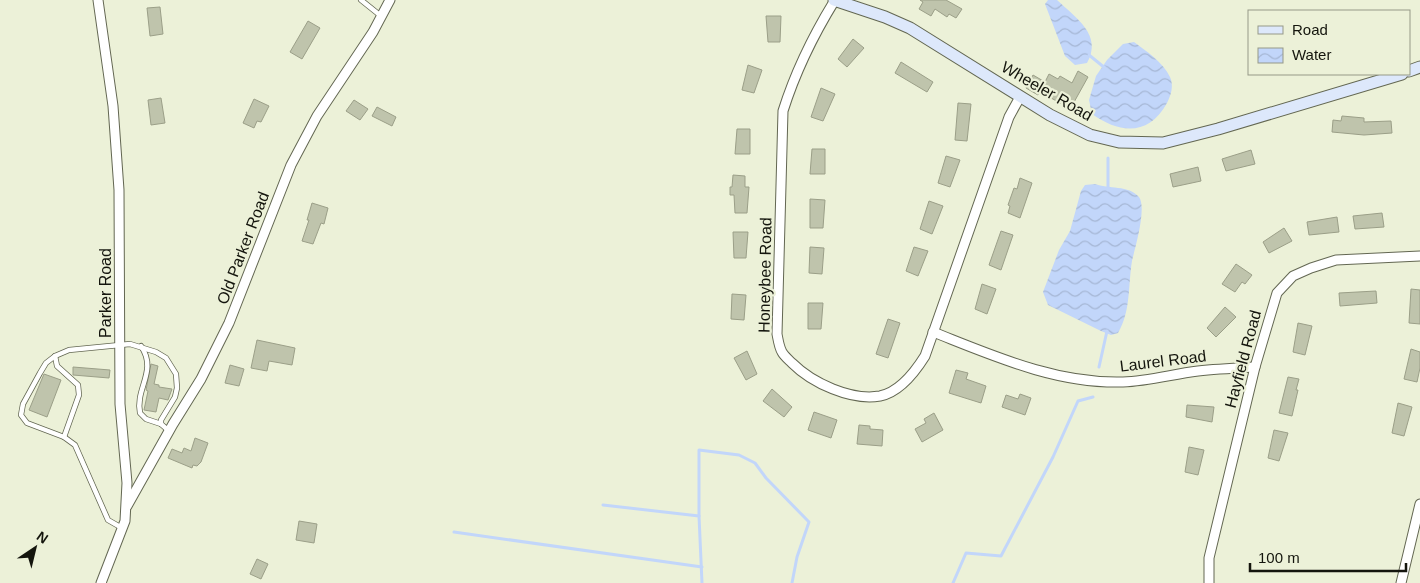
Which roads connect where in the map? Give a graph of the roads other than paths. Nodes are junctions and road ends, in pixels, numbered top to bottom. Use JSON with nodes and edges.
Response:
{"nodes":[{"id":1,"x":98,"y":0,"type":"edge"},
{"id":2,"x":360,"y":0,"type":"edge"},
{"id":3,"x":390,"y":0,"type":"edge"},
{"id":4,"x":834,"y":0,"type":"edge"},
{"id":5,"x":382,"y":16,"type":"junction"},
{"id":6,"x":1399,"y":75,"type":"edge"},
{"id":7,"x":1020,"y":97,"type":"junction"},
{"id":8,"x":1420,"y":256,"type":"edge"},
{"id":9,"x":933,"y":332,"type":"junction"},
{"id":10,"x":120,"y":346,"type":"junction"},
{"id":11,"x":141,"y":346,"type":"junction"},
{"id":12,"x":55,"y":356,"type":"junction"},
{"id":13,"x":1256,"y":367,"type":"junction"},
{"id":14,"x":161,"y":424,"type":"junction"},
{"id":15,"x":169,"y":431,"type":"junction"},
{"id":16,"x":64,"y":437,"type":"junction"},
{"id":17,"x":1420,"y":504,"type":"edge"},
{"id":18,"x":125,"y":508,"type":"junction"},
{"id":19,"x":122,"y":528,"type":"junction"},
{"id":20,"x":101,"y":583,"type":"edge"},
{"id":21,"x":1209,"y":583,"type":"edge"},
{"id":22,"x":1401,"y":583,"type":"edge"}],
"edges":[{"from":1,"to":10,"type":"street","name":"Parker Road"},
{"from":2,"to":5,"type":"lane"},
{"from":3,"to":5,"type":"street","name":"Old Parker Road"},
{"from":4,"to":7,"type":"street","name":"Wheeler Road"},
{"from":4,"to":9,"type":"street","name":"Honeybee Road"},
{"from":5,"to":15,"type":"street","name":"Old Parker Road"},
{"from":6,"to":7,"type":"street","name":"Wheeler Road"},
{"from":7,"to":9,"type":"street","name":"Honeybee Road"},
{"from":8,"to":13,"type":"street","name":"Hayfield Road"},
{"from":9,"to":13,"type":"street","name":"Laurel Road"},
{"from":10,"to":11,"type":"lane"},
{"from":10,"to":12,"type":"lane"},
{"from":10,"to":18,"type":"street","name":"Parker Road"},
{"from":11,"to":14,"type":"lane"},
{"from":11,"to":14,"type":"lane"},
{"from":12,"to":16,"type":"lane"},
{"from":12,"to":16,"type":"lane"},
{"from":13,"to":21,"type":"street","name":"Hayfield Road"},
{"from":14,"to":15,"type":"lane"},
{"from":15,"to":18,"type":"street","name":"Old Parker Road"},
{"from":16,"to":19,"type":"lane"},
{"from":17,"to":22,"type":"street"},
{"from":18,"to":19,"type":"street","name":"Parker Road"},
{"from":19,"to":20,"type":"street","name":"Parker Road"}]}
